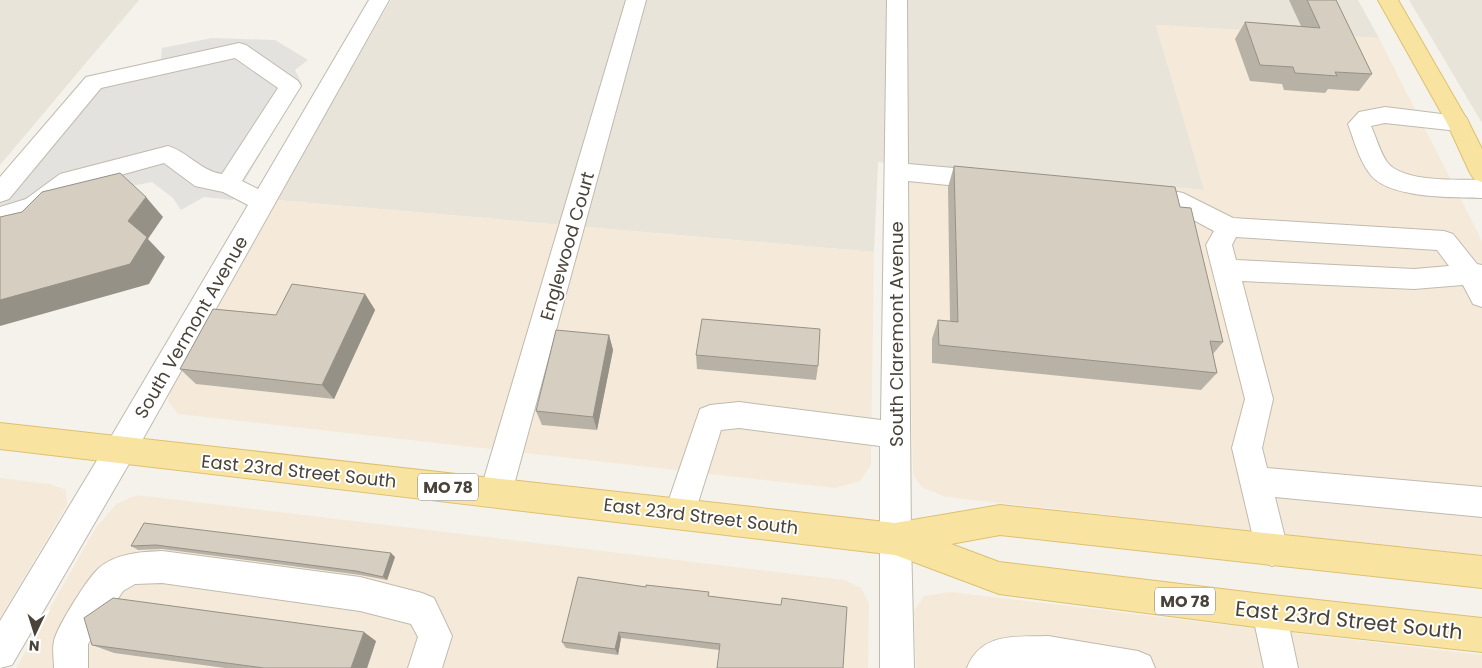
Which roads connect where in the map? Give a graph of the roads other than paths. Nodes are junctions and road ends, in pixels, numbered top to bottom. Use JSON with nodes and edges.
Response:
{"nodes":[{"id":1,"x":380,"y":0,"type":"edge"},
{"id":2,"x":636,"y":0,"type":"edge"},
{"id":3,"x":896,"y":0,"type":"edge"},
{"id":4,"x":1388,"y":0,"type":"edge"},
{"id":5,"x":1458,"y":122,"type":"junction"},
{"id":6,"x":896,"y":171,"type":"junction"},
{"id":7,"x":1482,"y":173,"type":"edge"},
{"id":8,"x":1011,"y":182,"type":"edge"},
{"id":9,"x":228,"y":184,"type":"junction"},
{"id":10,"x":1482,"y":188,"type":"edge"},
{"id":11,"x":1117,"y":192,"type":"edge"},
{"id":12,"x":0,"y":193,"type":"edge"},
{"id":13,"x":263,"y":202,"type":"junction"},
{"id":14,"x":0,"y":216,"type":"edge"},
{"id":15,"x":1229,"y":227,"type":"junction"},
{"id":16,"x":1226,"y":270,"type":"junction"},
{"id":17,"x":1478,"y":281,"type":"edge"},
{"id":18,"x":896,"y":435,"type":"junction"},
{"id":19,"x":0,"y":436,"type":"edge"},
{"id":20,"x":119,"y":452,"type":"junction"},
{"id":21,"x":1255,"y":481,"type":"junction"},
{"id":22,"x":496,"y":492,"type":"junction"},
{"id":23,"x":1482,"y":502,"type":"edge"},
{"id":24,"x":680,"y":514,"type":"junction"},
{"id":25,"x":895,"y":539,"type":"junction"},
{"id":26,"x":1272,"y":550,"type":"junction"},
{"id":27,"x":1482,"y":572,"type":"edge"},
{"id":28,"x":1268,"y":612,"type":"junction"},
{"id":29,"x":1482,"y":635,"type":"edge"},
{"id":30,"x":0,"y":653,"type":"edge"},
{"id":31,"x":71,"y":668,"type":"edge"},
{"id":32,"x":425,"y":668,"type":"edge"},
{"id":33,"x":897,"y":668,"type":"edge"},
{"id":34,"x":984,"y":668,"type":"edge"},
{"id":35,"x":1138,"y":668,"type":"edge"},
{"id":36,"x":1281,"y":668,"type":"edge"}],
"edges":[{"from":1,"to":13,"type":"street","name":"South Vermont Avenue"},
{"from":2,"to":22,"type":"street","name":"Englewood Court"},
{"from":3,"to":6,"type":"street","name":"South Claremont Avenue"},
{"from":4,"to":5,"type":"main road"},
{"from":5,"to":7,"type":"main road"},
{"from":5,"to":10,"type":"street"},
{"from":6,"to":8,"type":"street"},
{"from":6,"to":18,"type":"street","name":"South Claremont Avenue"},
{"from":9,"to":12,"type":"street"},
{"from":9,"to":13,"type":"street"},
{"from":9,"to":14,"type":"street"},
{"from":11,"to":15,"type":"street"},
{"from":13,"to":20,"type":"street","name":"South Vermont Avenue"},
{"from":15,"to":16,"type":"street"},
{"from":15,"to":17,"type":"street"},
{"from":16,"to":17,"type":"street"},
{"from":16,"to":21,"type":"street"},
{"from":18,"to":24,"type":"street"},
{"from":18,"to":25,"type":"street","name":"South Claremont Avenue"},
{"from":19,"to":20,"type":"main road","name":"East 23rd Street South","number":"MO 78"},
{"from":20,"to":22,"type":"main road","name":"East 23rd Street South","number":"MO 78"},
{"from":20,"to":30,"type":"street","name":"South Vermont Avenue"},
{"from":21,"to":23,"type":"street"},
{"from":21,"to":26,"type":"street"},
{"from":22,"to":24,"type":"main road","name":"East 23rd Street South","number":"MO 78"},
{"from":24,"to":25,"type":"main road","name":"East 23rd Street South","number":"MO 78"},
{"from":25,"to":26,"type":"main road","name":"East 23rd Street South","number":"MO 78"},
{"from":25,"to":28,"type":"main road","name":"East 23rd Street South","number":"MO 78"},
{"from":25,"to":33,"type":"street","name":"South Claremont Avenue"},
{"from":26,"to":27,"type":"main road","name":"East 23rd Street South","number":"MO 78"},
{"from":28,"to":29,"type":"main road","name":"East 23rd Street South","number":"MO 78"},
{"from":28,"to":36,"type":"street"},
{"from":31,"to":32,"type":"street"},
{"from":34,"to":35,"type":"street"}]}
